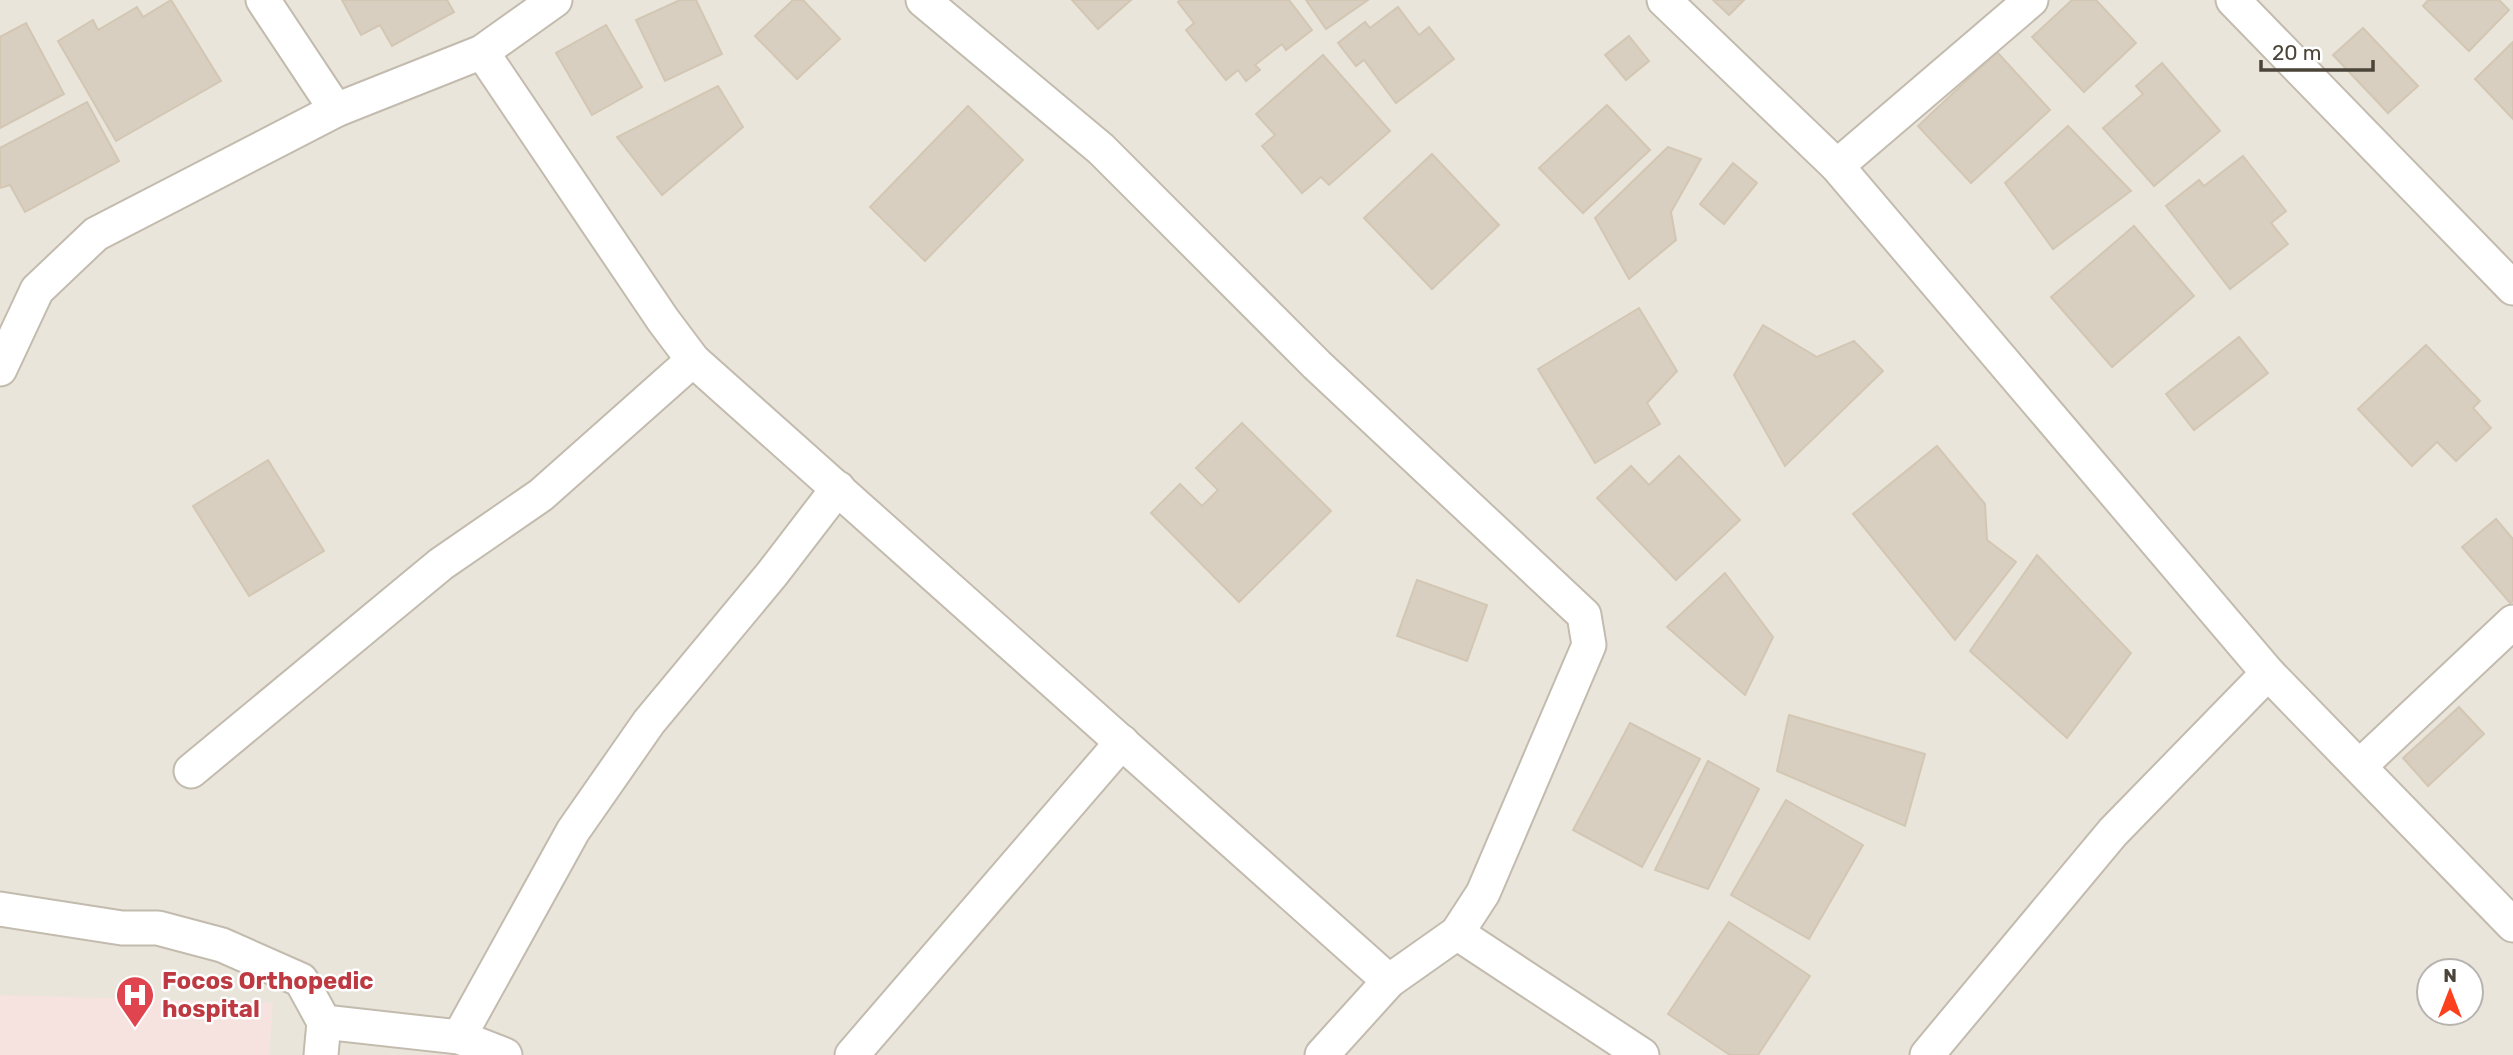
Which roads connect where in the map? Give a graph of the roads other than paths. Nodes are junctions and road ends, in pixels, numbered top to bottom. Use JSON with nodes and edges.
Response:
{"nodes":[{"id":1,"x":262,"y":0,"type":"edge"},
{"id":2,"x":555,"y":0,"type":"edge"},
{"id":3,"x":922,"y":0,"type":"edge"},
{"id":4,"x":1664,"y":0,"type":"edge"},
{"id":5,"x":2031,"y":0,"type":"edge"},
{"id":6,"x":2233,"y":0,"type":"edge"},
{"id":7,"x":482,"y":52,"type":"junction"},
{"id":8,"x":336,"y":110,"type":"junction"},
{"id":9,"x":1837,"y":166,"type":"junction"},
{"id":10,"x":2513,"y":288,"type":"edge"},
{"id":11,"x":10,"y":332,"type":"edge"},
{"id":12,"x":694,"y":360,"type":"junction"},
{"id":13,"x":0,"y":369,"type":"edge"},
{"id":14,"x":838,"y":488,"type":"junction"},
{"id":15,"x":2513,"y":622,"type":"edge"},
{"id":16,"x":2268,"y":673,"type":"junction"},
{"id":17,"x":1122,"y":743,"type":"junction"},
{"id":18,"x":2361,"y":765,"type":"junction"},
{"id":19,"x":191,"y":771,"type":"dead end"},
{"id":20,"x":0,"y":909,"type":"edge"},
{"id":21,"x":2513,"y":925,"type":"edge"},
{"id":22,"x":1457,"y":933,"type":"junction"},
{"id":23,"x":1389,"y":981,"type":"junction"},
{"id":24,"x":324,"y":1022,"type":"junction"},
{"id":25,"x":459,"y":1037,"type":"junction"},
{"id":26,"x":321,"y":1055,"type":"edge"},
{"id":27,"x":505,"y":1055,"type":"edge"},
{"id":28,"x":852,"y":1055,"type":"edge"},
{"id":29,"x":1322,"y":1055,"type":"edge"},
{"id":30,"x":1642,"y":1055,"type":"edge"},
{"id":31,"x":1927,"y":1055,"type":"edge"}],
"edges":[{"from":1,"to":8,"type":"street"},
{"from":2,"to":7,"type":"street"},
{"from":3,"to":22,"type":"street"},
{"from":4,"to":9,"type":"street"},
{"from":5,"to":9,"type":"street"},
{"from":6,"to":10,"type":"street"},
{"from":7,"to":8,"type":"street"},
{"from":7,"to":12,"type":"street"},
{"from":8,"to":11,"type":"street"},
{"from":9,"to":16,"type":"street"},
{"from":11,"to":13,"type":"street"},
{"from":12,"to":14,"type":"street"},
{"from":12,"to":19,"type":"street"},
{"from":14,"to":17,"type":"street"},
{"from":14,"to":25,"type":"street"},
{"from":15,"to":18,"type":"street"},
{"from":16,"to":18,"type":"street"},
{"from":16,"to":31,"type":"street"},
{"from":17,"to":23,"type":"street"},
{"from":17,"to":28,"type":"street"},
{"from":18,"to":21,"type":"street"},
{"from":20,"to":24,"type":"street"},
{"from":22,"to":23,"type":"street"},
{"from":22,"to":30,"type":"street"},
{"from":23,"to":29,"type":"street"},
{"from":24,"to":25,"type":"street"},
{"from":24,"to":26,"type":"street"},
{"from":25,"to":27,"type":"street"}]}
